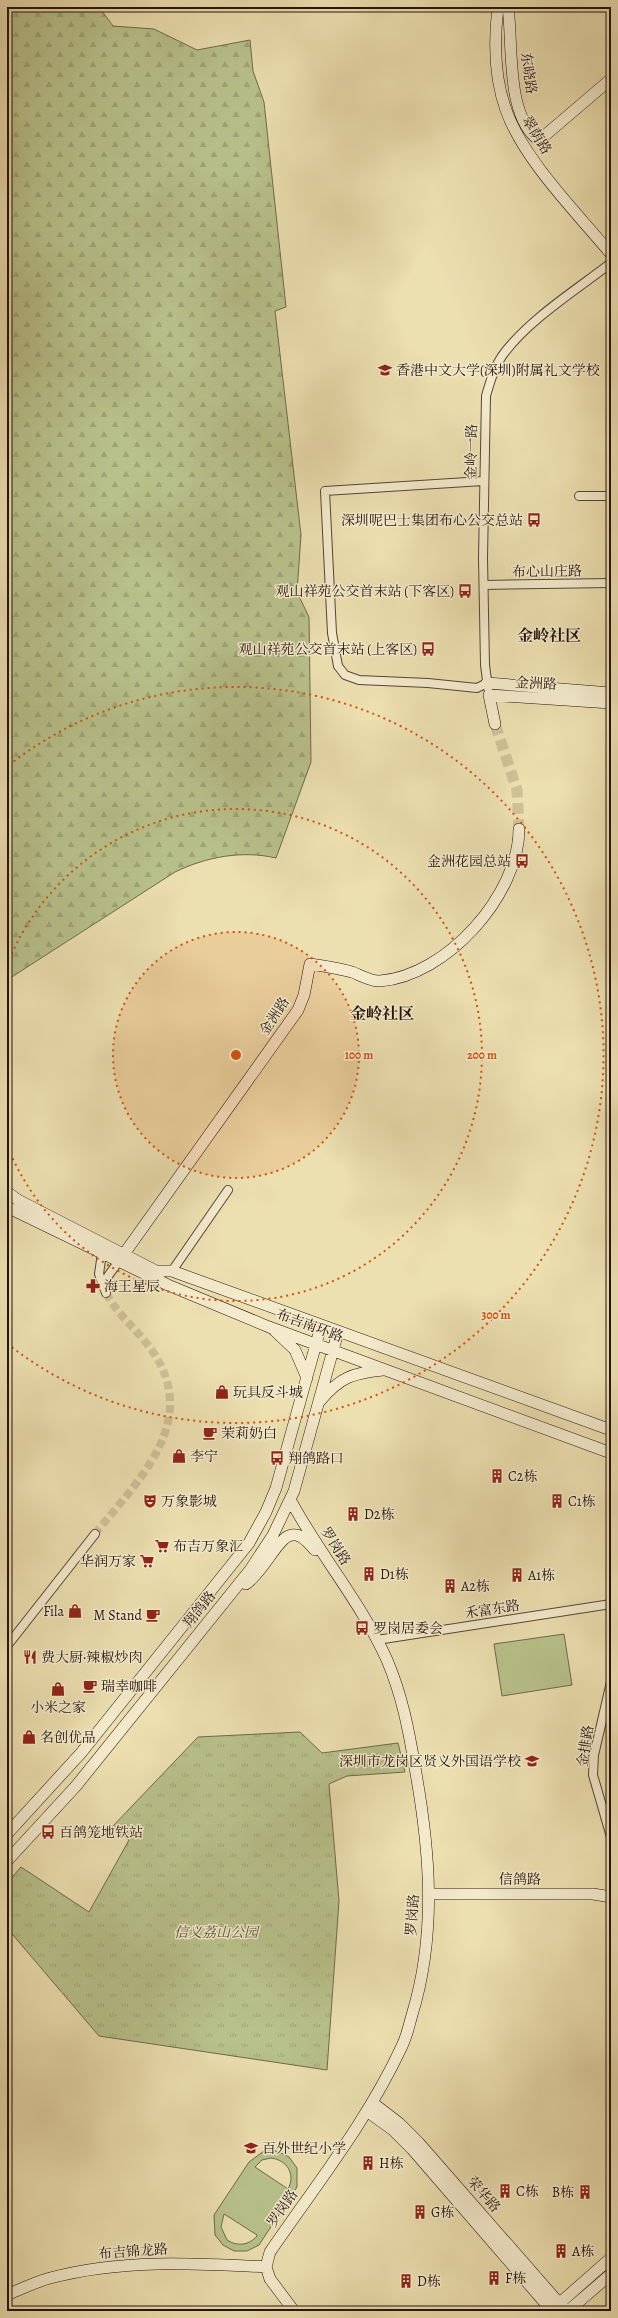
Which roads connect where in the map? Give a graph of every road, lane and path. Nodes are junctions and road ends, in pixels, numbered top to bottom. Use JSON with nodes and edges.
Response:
{"nodes":[{"id":1,"x":498,"y":7,"type":"edge"},
{"id":2,"x":508,"y":7,"type":"edge"},
{"id":3,"x":611,"y":79,"type":"edge"},
{"id":4,"x":611,"y":254,"type":"edge"},
{"id":5,"x":611,"y":263,"type":"edge"},
{"id":6,"x":483,"y":481,"type":"junction"},
{"id":7,"x":579,"y":496,"type":"dead end"},
{"id":8,"x":611,"y":496,"type":"edge"},
{"id":9,"x":611,"y":583,"type":"edge"},
{"id":10,"x":484,"y":585,"type":"junction"},
{"id":11,"x":487,"y":683,"type":"junction"},
{"id":12,"x":477,"y":688,"type":"junction"},
{"id":13,"x":611,"y":693,"type":"edge"},
{"id":14,"x":489,"y":695,"type":"junction"},
{"id":15,"x":611,"y":703,"type":"edge"},
{"id":16,"x":495,"y":724,"type":"tunnel mouth"},
{"id":17,"x":520,"y":829,"type":"tunnel mouth"},
{"id":18,"x":228,"y":1190,"type":"dead end"},
{"id":19,"x":7,"y":1192,"type":"edge"},
{"id":20,"x":7,"y":1207,"type":"edge"},
{"id":21,"x":102,"y":1254,"type":"junction"},
{"id":22,"x":122,"y":1258,"type":"junction"},
{"id":23,"x":172,"y":1271,"type":"junction"},
{"id":24,"x":321,"y":1326,"type":"junction"},
{"id":25,"x":269,"y":1327,"type":"junction"},
{"id":26,"x":338,"y":1332,"type":"junction"},
{"id":27,"x":317,"y":1344,"type":"junction"},
{"id":28,"x":333,"y":1350,"type":"junction"},
{"id":29,"x":387,"y":1369,"type":"junction"},
{"id":30,"x":307,"y":1379,"type":"junction"},
{"id":31,"x":319,"y":1403,"type":"junction"},
{"id":32,"x":611,"y":1430,"type":"edge"},
{"id":33,"x":611,"y":1453,"type":"edge"},
{"id":34,"x":291,"y":1501,"type":"junction"},
{"id":35,"x":95,"y":1534,"type":"tunnel mouth"},
{"id":36,"x":328,"y":1562,"type":"junction"},
{"id":37,"x":230,"y":1594,"type":"junction"},
{"id":38,"x":611,"y":1604,"type":"edge"},
{"id":39,"x":377,"y":1640,"type":"junction"},
{"id":40,"x":7,"y":1646,"type":"edge"},
{"id":41,"x":611,"y":1682,"type":"edge"},
{"id":42,"x":7,"y":1834,"type":"edge"},
{"id":43,"x":611,"y":1837,"type":"edge"},
{"id":44,"x":7,"y":1861,"type":"edge"},
{"id":45,"x":429,"y":1894,"type":"junction"},
{"id":46,"x":611,"y":1897,"type":"edge"},
{"id":47,"x":370,"y":2108,"type":"junction"},
{"id":48,"x":611,"y":2258,"type":"edge"},
{"id":49,"x":266,"y":2267,"type":"junction"},
{"id":50,"x":611,"y":2274,"type":"edge"},
{"id":51,"x":7,"y":2295,"type":"edge"},
{"id":52,"x":557,"y":2310,"type":"edge"},
{"id":53,"x":294,"y":2311,"type":"edge"}],
"edges":[{"from":1,"to":4,"type":"street","name":"翠荫路"},
{"from":2,"to":3,"type":"street","name":"东晓路"},
{"from":5,"to":6,"type":"street","name":"金岭一路"},
{"from":6,"to":10,"type":"street","name":"金岭一路"},
{"from":6,"to":12,"type":"street"},
{"from":7,"to":8,"type":"street"},
{"from":9,"to":10,"type":"street","name":"布心山庄路"},
{"from":10,"to":11,"type":"street","name":"金岭一路"},
{"from":11,"to":12,"type":"street"},
{"from":11,"to":13,"type":"street","name":"金洲路"},
{"from":11,"to":14,"type":"street","name":"金岭一路"},
{"from":12,"to":14,"type":"street"},
{"from":14,"to":15,"type":"street","name":"金洲路"},
{"from":14,"to":16,"type":"street"},
{"from":17,"to":22,"type":"street","name":"金洲路"},
{"from":18,"to":23,"type":"street"},
{"from":19,"to":22,"type":"street","name":"布吉南环路"},
{"from":20,"to":21,"type":"street","name":"布吉南环路"},
{"from":21,"to":22,"type":"street","name":"布吉南环路"},
{"from":21,"to":22,"type":"street"},
{"from":22,"to":23,"type":"street","name":"布吉南环路"},
{"from":22,"to":25,"type":"street","name":"布吉南环路"},
{"from":23,"to":24,"type":"street","name":"布吉南环路"},
{"from":24,"to":26,"type":"street","name":"布吉南环路"},
{"from":24,"to":27,"type":"street","name":"翔鸽路"},
{"from":25,"to":27,"type":"street","name":"布吉南环路"},
{"from":25,"to":30,"type":"street"},
{"from":26,"to":28,"type":"street","name":"翔鸽路"},
{"from":26,"to":32,"type":"street","name":"布吉南环路"},
{"from":27,"to":28,"type":"street","name":"布吉南环路"},
{"from":27,"to":30,"type":"street","name":"翔鸽路"},
{"from":28,"to":29,"type":"street","name":"布吉南环路"},
{"from":28,"to":31,"type":"street","name":"翔鸽路"},
{"from":29,"to":31,"type":"street"},
{"from":29,"to":33,"type":"street","name":"布吉南环路"},
{"from":30,"to":42,"type":"street","name":"翔鸽路"},
{"from":31,"to":34,"type":"street","name":"翔鸽路"},
{"from":34,"to":36,"type":"street","name":"罗岗路"},
{"from":34,"to":37,"type":"street","name":"翔鸽路"},
{"from":35,"to":40,"type":"street"},
{"from":36,"to":37,"type":"street"},
{"from":36,"to":39,"type":"street","name":"罗岗路"},
{"from":37,"to":44,"type":"street","name":"翔鸽路"},
{"from":38,"to":39,"type":"street","name":"禾富东路"},
{"from":39,"to":45,"type":"street","name":"罗岗路"},
{"from":41,"to":43,"type":"street","name":"金排路"},
{"from":45,"to":46,"type":"street","name":"信鸽路"},
{"from":45,"to":47,"type":"street","name":"罗岗路"},
{"from":47,"to":49,"type":"street","name":"罗岗路"},
{"from":47,"to":52,"type":"street","name":"荣华路"},
{"from":48,"to":52,"type":"street"},
{"from":49,"to":51,"type":"street","name":"布吉锦龙路"},
{"from":49,"to":53,"type":"street"},
{"from":50,"to":52,"type":"street"}]}
